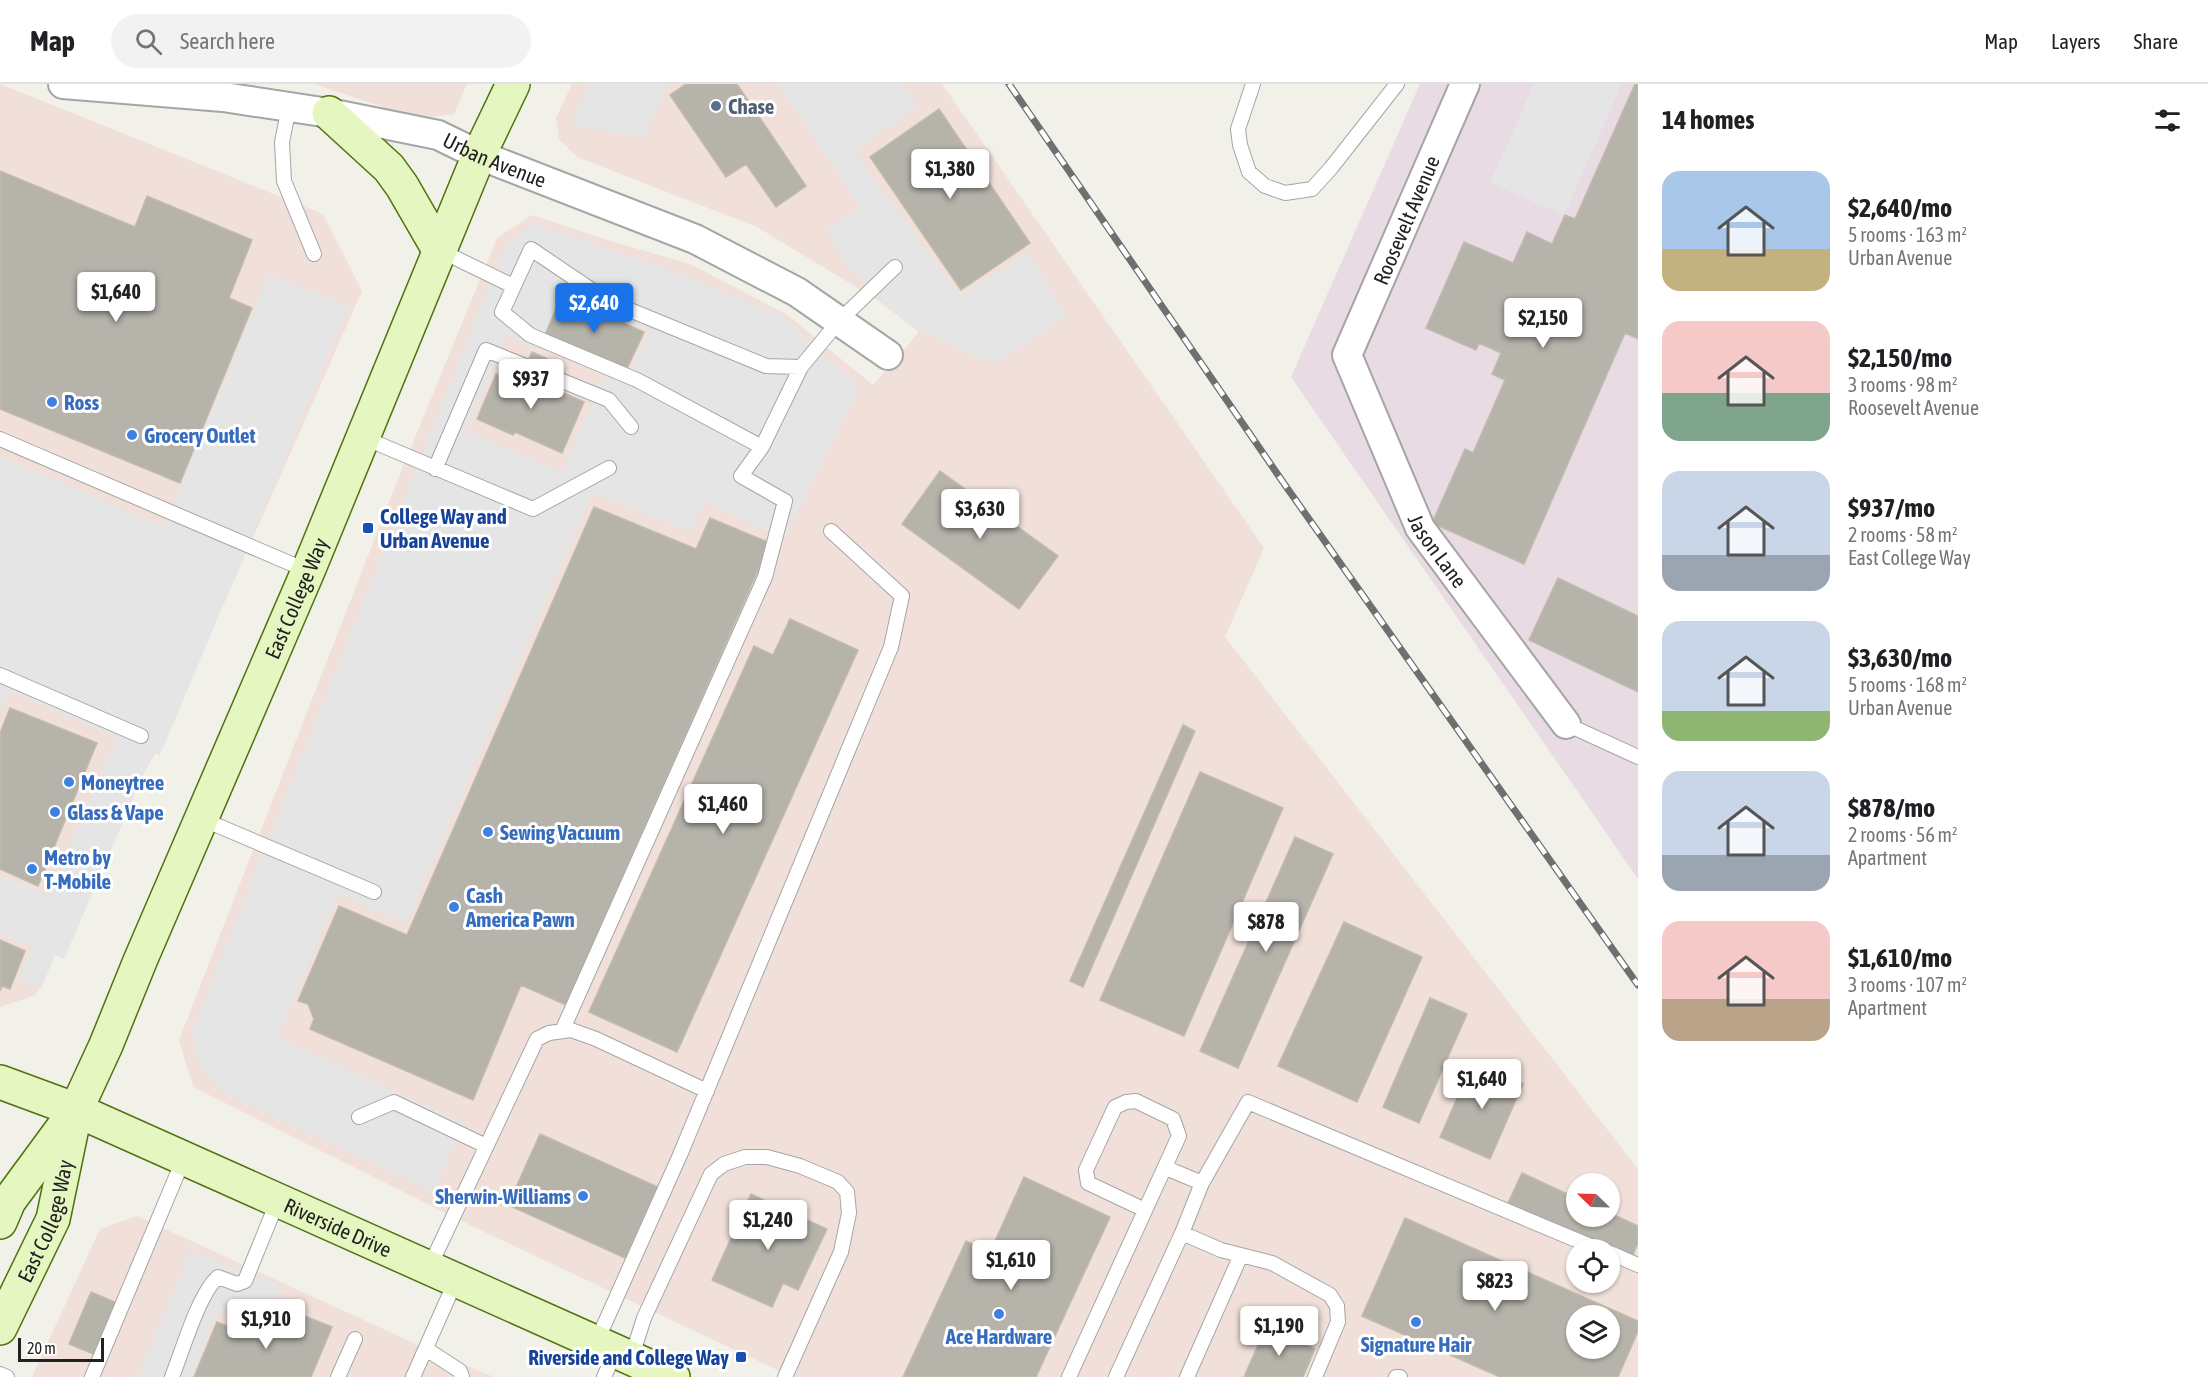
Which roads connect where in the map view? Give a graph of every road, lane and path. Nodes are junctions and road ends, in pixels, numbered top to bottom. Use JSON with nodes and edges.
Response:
{"nodes":[{"id":1,"x":63,"y":84,"type":"edge"},
{"id":2,"x":513,"y":84,"type":"edge"},
{"id":3,"x":1253,"y":84,"type":"edge"},
{"id":4,"x":1397,"y":84,"type":"edge"},
{"id":5,"x":1465,"y":84,"type":"edge"},
{"id":6,"x":224,"y":91,"type":"edge"},
{"id":7,"x":289,"y":107,"type":"junction"},
{"id":8,"x":329,"y":113,"type":"junction"},
{"id":9,"x":479,"y":155,"type":"junction"},
{"id":10,"x":439,"y":250,"type":"junction"},
{"id":11,"x":314,"y":254,"type":"dead end"},
{"id":12,"x":895,"y":267,"type":"dead end"},
{"id":13,"x":513,"y":286,"type":"junction"},
{"id":14,"x":838,"y":321,"type":"junction"},
{"id":15,"x":888,"y":354,"type":"dead end"},
{"id":16,"x":1347,"y":356,"type":"joint"},
{"id":17,"x":801,"y":367,"type":"junction"},
{"id":18,"x":631,"y":427,"type":"dead end"},
{"id":19,"x":362,"y":437,"type":"junction"},
{"id":20,"x":0,"y":439,"type":"edge"},
{"id":21,"x":762,"y":447,"type":"junction"},
{"id":22,"x":609,"y":468,"type":"dead end"},
{"id":23,"x":435,"y":469,"type":"junction"},
{"id":24,"x":831,"y":531,"type":"dead end"},
{"id":25,"x":308,"y":571,"type":"junction"},
{"id":26,"x":0,"y":675,"type":"edge"},
{"id":27,"x":1566,"y":724,"type":"joint"},
{"id":28,"x":141,"y":736,"type":"dead end"},
{"id":29,"x":1638,"y":757,"type":"edge"},
{"id":30,"x":201,"y":819,"type":"junction"},
{"id":31,"x":374,"y":892,"type":"dead end"},
{"id":32,"x":562,"y":1031,"type":"junction"},
{"id":33,"x":0,"y":1082,"type":"edge"},
{"id":34,"x":707,"y":1091,"type":"junction"},
{"id":35,"x":76,"y":1110,"type":"junction"},
{"id":36,"x":359,"y":1118,"type":"dead end"},
{"id":37,"x":486,"y":1146,"type":"junction"},
{"id":38,"x":184,"y":1158,"type":"junction"},
{"id":39,"x":1166,"y":1168,"type":"junction"},
{"id":40,"x":1202,"y":1183,"type":"junction"},
{"id":41,"x":278,"y":1200,"type":"junction"},
{"id":42,"x":1145,"y":1210,"type":"junction"},
{"id":43,"x":0,"y":1222,"type":"edge"},
{"id":44,"x":1182,"y":1233,"type":"junction"},
{"id":45,"x":1574,"y":1239,"type":"edge"},
{"id":46,"x":1241,"y":1255,"type":"junction"},
{"id":47,"x":1620,"y":1257,"type":"edge"},
{"id":48,"x":1638,"y":1265,"type":"edge"},
{"id":49,"x":443,"y":1274,"type":"junction"},
{"id":50,"x":0,"y":1328,"type":"edge"},
{"id":51,"x":355,"y":1338,"type":"dead end"},
{"id":52,"x":426,"y":1349,"type":"junction"},
{"id":53,"x":612,"y":1357,"type":"edge"},
{"id":54,"x":0,"y":1374,"type":"edge"},
{"id":55,"x":7,"y":1377,"type":"edge"},
{"id":56,"x":92,"y":1377,"type":"edge"},
{"id":57,"x":172,"y":1377,"type":"edge"},
{"id":58,"x":338,"y":1377,"type":"edge"},
{"id":59,"x":413,"y":1377,"type":"edge"},
{"id":60,"x":462,"y":1377,"type":"edge"},
{"id":61,"x":673,"y":1377,"type":"edge"},
{"id":62,"x":785,"y":1377,"type":"edge"},
{"id":63,"x":1069,"y":1377,"type":"edge"},
{"id":64,"x":1116,"y":1377,"type":"edge"},
{"id":65,"x":1187,"y":1377,"type":"edge"},
{"id":66,"x":1315,"y":1377,"type":"edge"}],
"edges":[{"from":1,"to":6,"type":"street","name":"Urban Avenue"},
{"from":2,"to":9,"type":"main road","name":"East College Way"},
{"from":3,"to":4,"type":"lane"},
{"from":5,"to":16,"type":"street","name":"Roosevelt Avenue"},
{"from":6,"to":7,"type":"street","name":"Urban Avenue"},
{"from":7,"to":8,"type":"street","name":"Urban Avenue"},
{"from":7,"to":11,"type":"lane"},
{"from":8,"to":9,"type":"street","name":"Urban Avenue"},
{"from":8,"to":10,"type":"main road"},
{"from":9,"to":10,"type":"main road","name":"East College Way"},
{"from":9,"to":14,"type":"street","name":"Urban Avenue"},
{"from":10,"to":13,"type":"lane"},
{"from":10,"to":19,"type":"main road","name":"East College Way"},
{"from":12,"to":14,"type":"lane"},
{"from":13,"to":17,"type":"lane"},
{"from":13,"to":21,"type":"lane"},
{"from":14,"to":15,"type":"street","name":"Urban Avenue"},
{"from":14,"to":17,"type":"lane"},
{"from":16,"to":27,"type":"street","name":"Jason Lane"},
{"from":17,"to":21,"type":"lane"},
{"from":18,"to":23,"type":"lane"},
{"from":19,"to":23,"type":"lane"},
{"from":19,"to":25,"type":"main road","name":"East College Way"},
{"from":20,"to":25,"type":"lane"},
{"from":21,"to":32,"type":"lane"},
{"from":22,"to":23,"type":"lane"},
{"from":24,"to":34,"type":"lane"},
{"from":25,"to":30,"type":"main road","name":"East College Way"},
{"from":26,"to":28,"type":"lane"},
{"from":27,"to":29,"type":"lane"},
{"from":30,"to":31,"type":"lane"},
{"from":30,"to":35,"type":"main road","name":"East College Way"},
{"from":32,"to":34,"type":"lane"},
{"from":32,"to":37,"type":"lane"},
{"from":33,"to":35,"type":"main road","name":"Riverside Drive"},
{"from":34,"to":53,"type":"lane"},
{"from":35,"to":38,"type":"main road","name":"Riverside Drive"},
{"from":35,"to":43,"type":"main road","name":"East College Way"},
{"from":35,"to":50,"type":"main road","name":"East College Way"},
{"from":36,"to":37,"type":"lane"},
{"from":37,"to":49,"type":"lane"},
{"from":38,"to":41,"type":"main road","name":"Riverside Drive"},
{"from":38,"to":56,"type":"lane"},
{"from":39,"to":40,"type":"lane"},
{"from":39,"to":42,"type":"lane"},
{"from":39,"to":42,"type":"lane"},
{"from":40,"to":44,"type":"lane"},
{"from":40,"to":45,"type":"lane"},
{"from":41,"to":49,"type":"main road","name":"Riverside Drive"},
{"from":41,"to":57,"type":"lane"},
{"from":42,"to":63,"type":"lane"},
{"from":44,"to":46,"type":"lane"},
{"from":44,"to":64,"type":"lane"},
{"from":46,"to":65,"type":"lane"},
{"from":46,"to":66,"type":"lane"},
{"from":47,"to":48,"type":"lane"},
{"from":49,"to":52,"type":"lane"},
{"from":49,"to":53,"type":"main road","name":"Riverside Drive"},
{"from":51,"to":58,"type":"lane"},
{"from":52,"to":59,"type":"lane"},
{"from":52,"to":60,"type":"lane"},
{"from":53,"to":61,"type":"main road","name":"Riverside Drive"},
{"from":53,"to":62,"type":"lane"},
{"from":54,"to":55,"type":"lane"}]}
